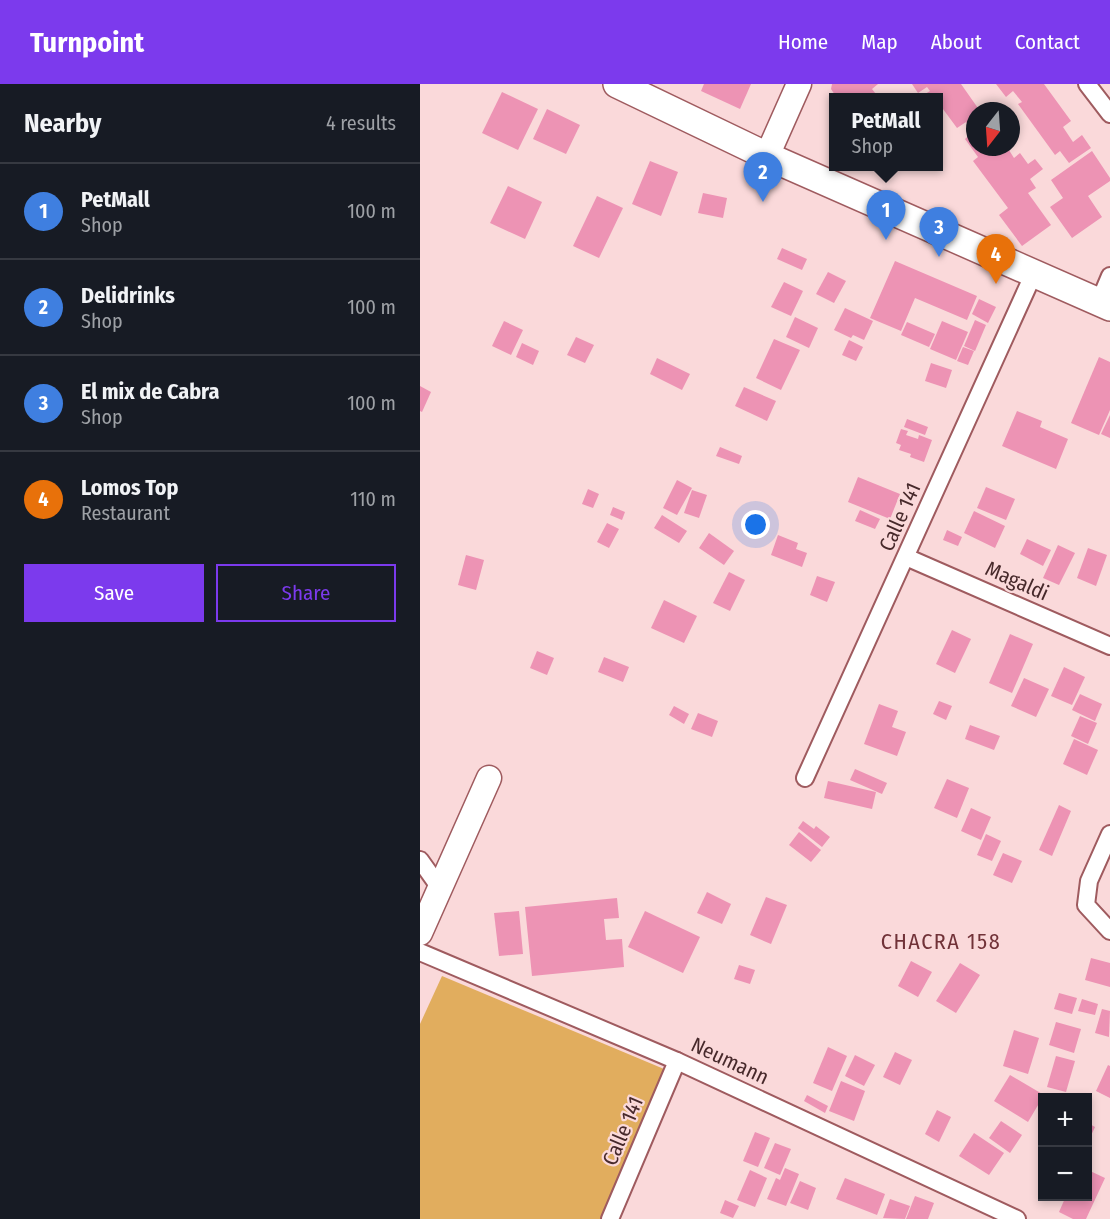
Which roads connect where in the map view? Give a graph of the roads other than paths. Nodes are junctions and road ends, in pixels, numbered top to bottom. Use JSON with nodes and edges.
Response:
{"nodes":[{"id":1,"x":617,"y":84,"type":"edge"},
{"id":2,"x":799,"y":84,"type":"edge"},
{"id":3,"x":1087,"y":84,"type":"edge"},
{"id":4,"x":1110,"y":114,"type":"edge"},
{"id":5,"x":766,"y":156,"type":"junction"},
{"id":6,"x":1034,"y":273,"type":"junction"},
{"id":7,"x":1110,"y":276,"type":"edge"},
{"id":8,"x":1104,"y":304,"type":"edge"},
{"id":9,"x":906,"y":557,"type":"junction"},
{"id":10,"x":1110,"y":646,"type":"edge"},
{"id":11,"x":489,"y":778,"type":"dead end"},
{"id":12,"x":805,"y":778,"type":"dead end"},
{"id":13,"x":1110,"y":834,"type":"edge"},
{"id":14,"x":420,"y":860,"type":"edge"},
{"id":15,"x":440,"y":888,"type":"junction"},
{"id":16,"x":1110,"y":931,"type":"edge"},
{"id":17,"x":420,"y":933,"type":"edge"},
{"id":18,"x":420,"y":952,"type":"edge"},
{"id":19,"x":677,"y":1061,"type":"junction"},
{"id":20,"x":610,"y":1219,"type":"edge"},
{"id":21,"x":1017,"y":1219,"type":"edge"}],
"edges":[{"from":1,"to":5,"type":"main road"},
{"from":2,"to":5,"type":"main road"},
{"from":3,"to":4,"type":"street"},
{"from":5,"to":6,"type":"main road"},
{"from":6,"to":8,"type":"main road"},
{"from":6,"to":9,"type":"street","name":"Calle 141"},
{"from":7,"to":8,"type":"street"},
{"from":9,"to":10,"type":"street","name":"Magaldi"},
{"from":9,"to":12,"type":"street","name":"Calle 141"},
{"from":11,"to":15,"type":"main road"},
{"from":13,"to":16,"type":"street"},
{"from":14,"to":15,"type":"street"},
{"from":15,"to":17,"type":"main road"},
{"from":18,"to":19,"type":"street","name":"Neumann"},
{"from":19,"to":20,"type":"street","name":"Calle 141"},
{"from":19,"to":21,"type":"street","name":"Neumann"}]}
